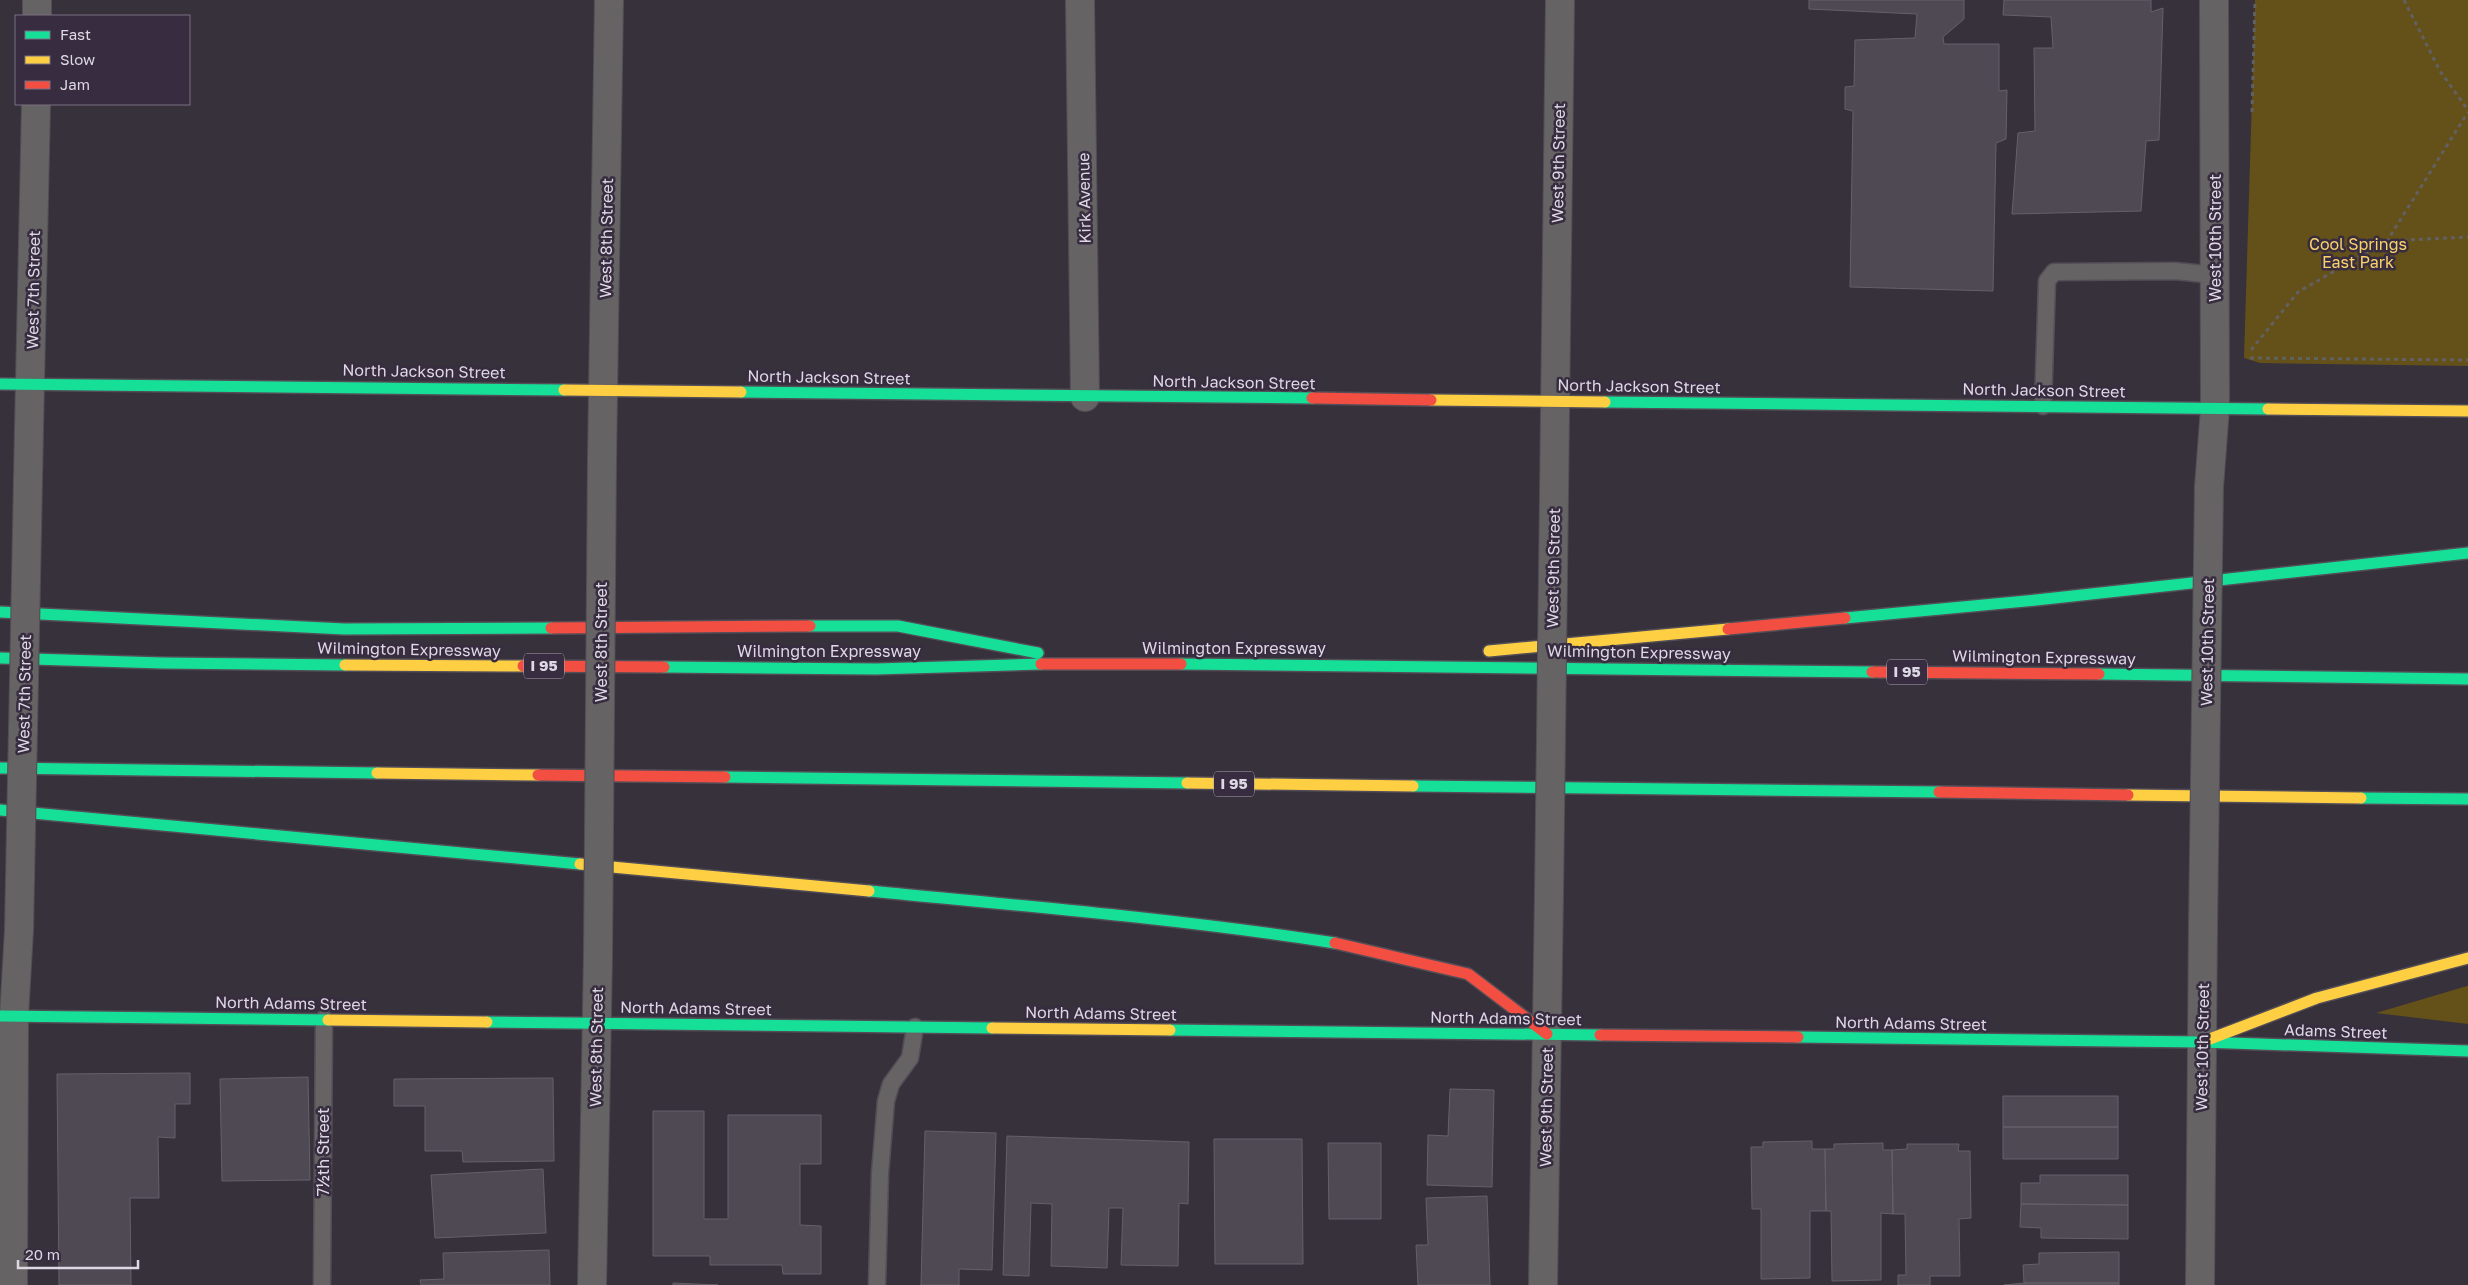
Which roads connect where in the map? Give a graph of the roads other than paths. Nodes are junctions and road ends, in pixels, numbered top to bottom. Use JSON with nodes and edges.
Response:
{"nodes":[{"id":1,"x":37,"y":0,"type":"edge"},
{"id":2,"x":609,"y":0,"type":"edge"},
{"id":3,"x":1080,"y":0,"type":"edge"},
{"id":4,"x":1560,"y":0,"type":"edge"},
{"id":5,"x":2214,"y":0,"type":"edge"},
{"id":6,"x":37,"y":15,"type":"edge"},
{"id":7,"x":36,"y":105,"type":"edge"},
{"id":8,"x":2215,"y":275,"type":"junction"},
{"id":9,"x":0,"y":384,"type":"edge"},
{"id":10,"x":31,"y":384,"type":"junction"},
{"id":11,"x":604,"y":389,"type":"junction"},
{"id":12,"x":1085,"y":397,"type":"junction"},
{"id":13,"x":1555,"y":402,"type":"junction"},
{"id":14,"x":2043,"y":406,"type":"junction"},
{"id":15,"x":2215,"y":408,"type":"junction"},
{"id":16,"x":2468,"y":411,"type":"edge"},
{"id":17,"x":2468,"y":552,"type":"edge"},
{"id":18,"x":0,"y":612,"type":"edge"},
{"id":19,"x":1474,"y":653,"type":"dead end"},
{"id":20,"x":1445,"y":655,"type":"dead end"},
{"id":21,"x":0,"y":658,"type":"edge"},
{"id":22,"x":1088,"y":663,"type":"junction"},
{"id":23,"x":1346,"y":664,"type":"junction"},
{"id":24,"x":2468,"y":679,"type":"edge"},
{"id":25,"x":0,"y":768,"type":"edge"},
{"id":26,"x":2468,"y":799,"type":"edge"},
{"id":27,"x":0,"y":810,"type":"edge"},
{"id":28,"x":2468,"y":958,"type":"edge"},
{"id":29,"x":7,"y":1016,"type":"edge"},
{"id":30,"x":324,"y":1020,"type":"junction"},
{"id":31,"x":596,"y":1023,"type":"junction"},
{"id":32,"x":915,"y":1027,"type":"junction"},
{"id":33,"x":1547,"y":1034,"type":"junction"},
{"id":34,"x":2202,"y":1042,"type":"junction"},
{"id":35,"x":2468,"y":1051,"type":"edge"},
{"id":36,"x":13,"y":1285,"type":"edge"},
{"id":37,"x":322,"y":1285,"type":"edge"},
{"id":38,"x":592,"y":1285,"type":"edge"},
{"id":39,"x":877,"y":1285,"type":"edge"},
{"id":40,"x":1543,"y":1285,"type":"edge"},
{"id":41,"x":2200,"y":1285,"type":"edge"}],
"edges":[{"from":1,"to":6,"type":"street"},
{"from":2,"to":11,"type":"street","name":"West 8th Street"},
{"from":3,"to":12,"type":"street","name":"Kirk Avenue"},
{"from":4,"to":13,"type":"street","name":"West 9th Street"},
{"from":5,"to":8,"type":"street","name":"West 10th Street"},
{"from":7,"to":10,"type":"street","name":"West 7th Street"},
{"from":8,"to":14,"type":"lane"},
{"from":8,"to":15,"type":"street","name":"West 10th Street"},
{"from":9,"to":10,"type":"main road","name":"North Jackson Street"},
{"from":10,"to":11,"type":"main road","name":"North Jackson Street"},
{"from":10,"to":29,"type":"street","name":"West 7th Street","bridge":true},
{"from":11,"to":12,"type":"main road","name":"North Jackson Street"},
{"from":11,"to":31,"type":"street","name":"West 8th Street","bridge":true},
{"from":12,"to":13,"type":"main road","name":"North Jackson Street"},
{"from":13,"to":14,"type":"main road","name":"North Jackson Street"},
{"from":13,"to":33,"type":"street","name":"West 9th Street","bridge":true},
{"from":14,"to":15,"type":"main road","name":"North Jackson Street"},
{"from":15,"to":16,"type":"main road","name":"North Jackson Street"},
{"from":15,"to":34,"type":"street","name":"West 10th Street","bridge":true},
{"from":17,"to":19,"type":"main road"},
{"from":18,"to":22,"type":"main road"},
{"from":20,"to":23,"type":"main road"},
{"from":21,"to":22,"type":"main road","name":"Wilmington Expressway","number":"I 95"},
{"from":22,"to":23,"type":"main road","name":"Wilmington Expressway","number":"I 95"},
{"from":23,"to":24,"type":"main road","name":"Wilmington Expressway","number":"I 95"},
{"from":25,"to":26,"type":"main road","number":"I 95"},
{"from":27,"to":33,"type":"main road"},
{"from":28,"to":34,"type":"main road"},
{"from":29,"to":30,"type":"main road","name":"North Adams Street"},
{"from":29,"to":36,"type":"street","name":"West 7th Street"},
{"from":30,"to":31,"type":"main road","name":"North Adams Street"},
{"from":30,"to":37,"type":"lane","name":"7½th Street"},
{"from":31,"to":32,"type":"main road","name":"North Adams Street"},
{"from":31,"to":38,"type":"street","name":"West 8th Street"},
{"from":32,"to":33,"type":"main road","name":"North Adams Street"},
{"from":32,"to":39,"type":"lane"},
{"from":33,"to":34,"type":"main road","name":"North Adams Street"},
{"from":33,"to":40,"type":"street","name":"West 9th Street"},
{"from":34,"to":35,"type":"main road","name":"Adams Street"},
{"from":34,"to":41,"type":"street","name":"West 10th Street"}]}
